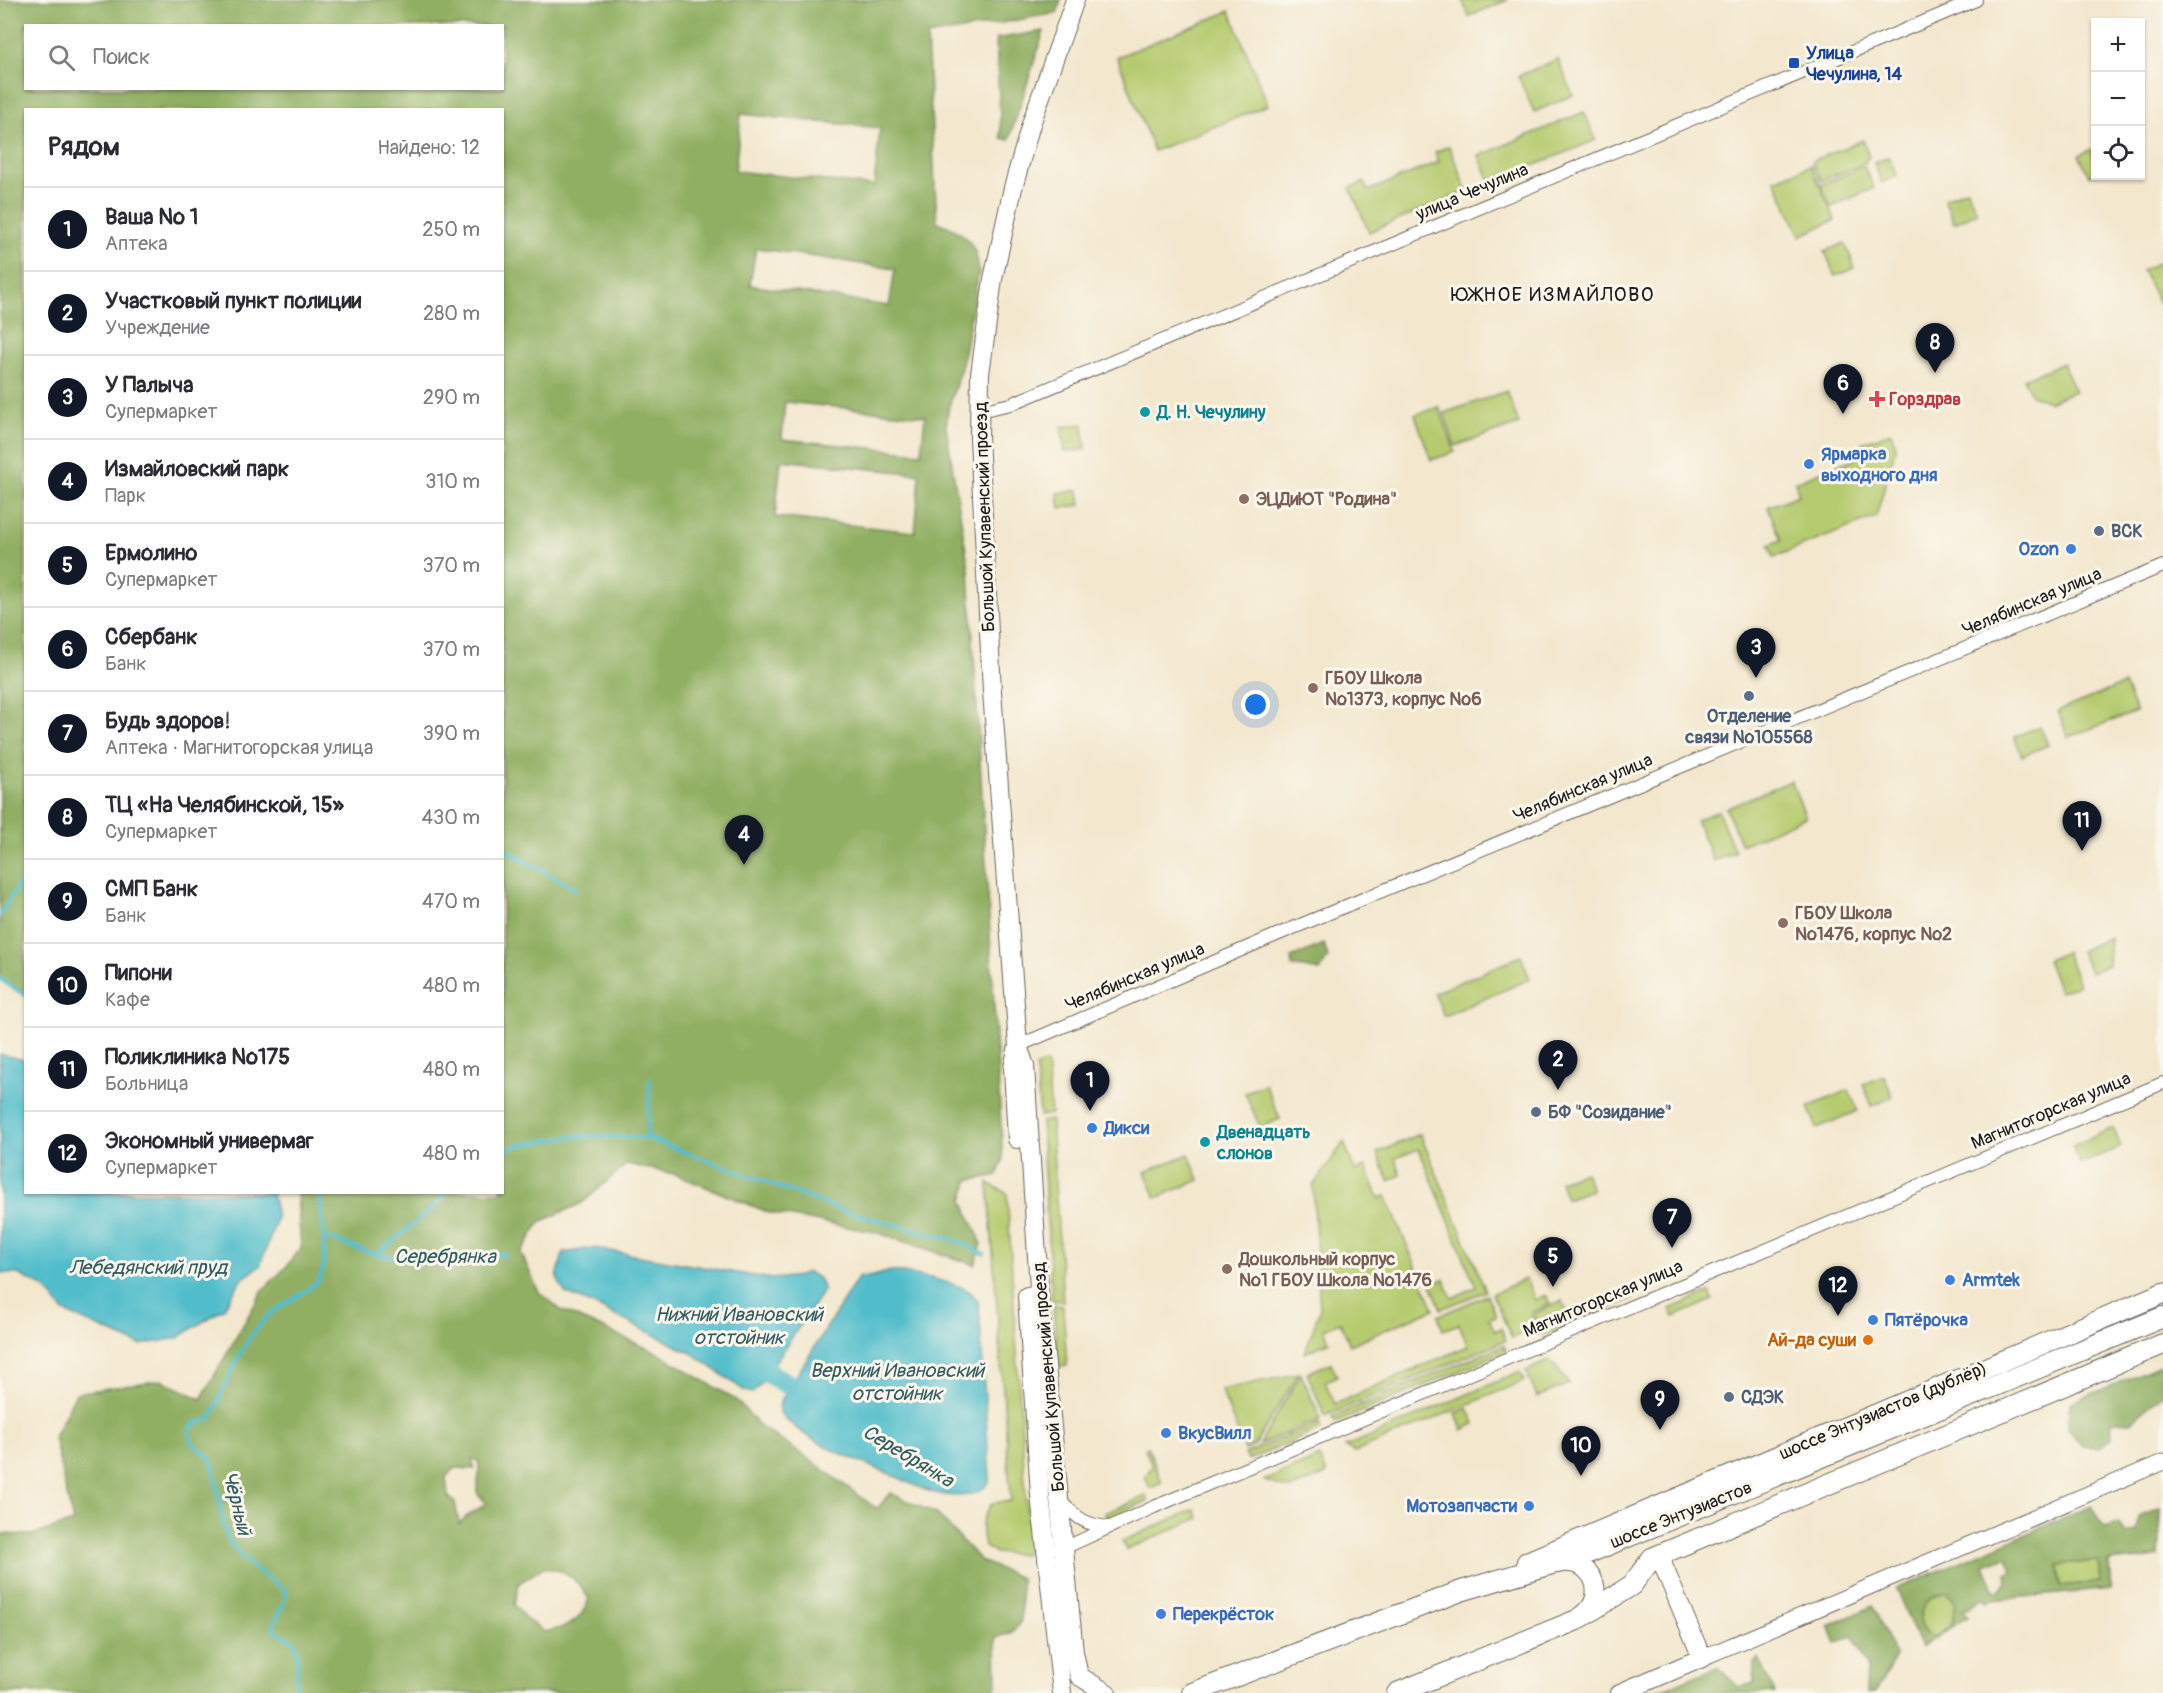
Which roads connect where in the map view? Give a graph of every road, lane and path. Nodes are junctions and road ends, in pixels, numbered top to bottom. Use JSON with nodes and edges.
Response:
{"nodes":[{"id":1,"x":1075,"y":0,"type":"edge"},
{"id":2,"x":1976,"y":0,"type":"edge"},
{"id":3,"x":979,"y":411,"type":"junction"},
{"id":4,"x":2163,"y":566,"type":"edge"},
{"id":5,"x":1018,"y":1046,"type":"junction"},
{"id":6,"x":2163,"y":1083,"type":"edge"},
{"id":7,"x":2163,"y":1293,"type":"edge"},
{"id":8,"x":2163,"y":1317,"type":"edge"},
{"id":9,"x":2163,"y":1344,"type":"edge"},
{"id":10,"x":2163,"y":1462,"type":"edge"},
{"id":11,"x":1060,"y":1501,"type":"junction"},
{"id":12,"x":1110,"y":1527,"type":"junction"},
{"id":13,"x":1064,"y":1548,"type":"junction"},
{"id":14,"x":1045,"y":1549,"type":"junction"},
{"id":15,"x":1661,"y":1558,"type":"junction"},
{"id":16,"x":1556,"y":1564,"type":"junction"},
{"id":17,"x":1461,"y":1591,"type":"junction"},
{"id":18,"x":1577,"y":1620,"type":"junction"},
{"id":19,"x":1702,"y":1658,"type":"junction"},
{"id":20,"x":1062,"y":1693,"type":"edge"},
{"id":21,"x":1107,"y":1693,"type":"edge"},
{"id":22,"x":1192,"y":1693,"type":"edge"},
{"id":23,"x":1397,"y":1693,"type":"edge"},
{"id":24,"x":1620,"y":1693,"type":"edge"}],
"edges":[{"from":1,"to":3,"type":"main road","name":"Большой Купавенский проезд"},
{"from":2,"to":3,"type":"street","name":"улица Чечулина"},
{"from":3,"to":5,"type":"main road","name":"Большой Купавенский проезд"},
{"from":4,"to":5,"type":"street","name":"Челябинская улица"},
{"from":5,"to":11,"type":"main road","name":"Большой Купавенский проезд"},
{"from":5,"to":14,"type":"main road","name":"Большой Купавенский проезд"},
{"from":6,"to":12,"type":"street","name":"Магнитогорская улица"},
{"from":7,"to":17,"type":"main road","name":"шоссе Энтузиастов (дублёр)"},
{"from":8,"to":16,"type":"main road","name":"шоссе Энтузиастов"},
{"from":9,"to":15,"type":"main road","name":"шоссе Энтузиастов"},
{"from":10,"to":19,"type":"street"},
{"from":11,"to":12,"type":"street"},
{"from":11,"to":13,"type":"main road","name":"Большой Купавенский проезд"},
{"from":12,"to":13,"type":"street","name":"Магнитогорская улица"},
{"from":13,"to":14,"type":"street"},
{"from":13,"to":21,"type":"main road","name":"Большой Купавенский проезд"},
{"from":14,"to":20,"type":"main road","name":"Большой Купавенский проезд"},
{"from":15,"to":18,"type":"main road","name":"шоссе Энтузиастов"},
{"from":15,"to":19,"type":"main road"},
{"from":16,"to":17,"type":"main road","name":"шоссе Энтузиастов"},
{"from":16,"to":18,"type":"main road"},
{"from":17,"to":22,"type":"main road","name":"шоссе Энтузиастов"},
{"from":18,"to":23,"type":"main road","name":"шоссе Энтузиастов"},
{"from":19,"to":24,"type":"main road"}]}
